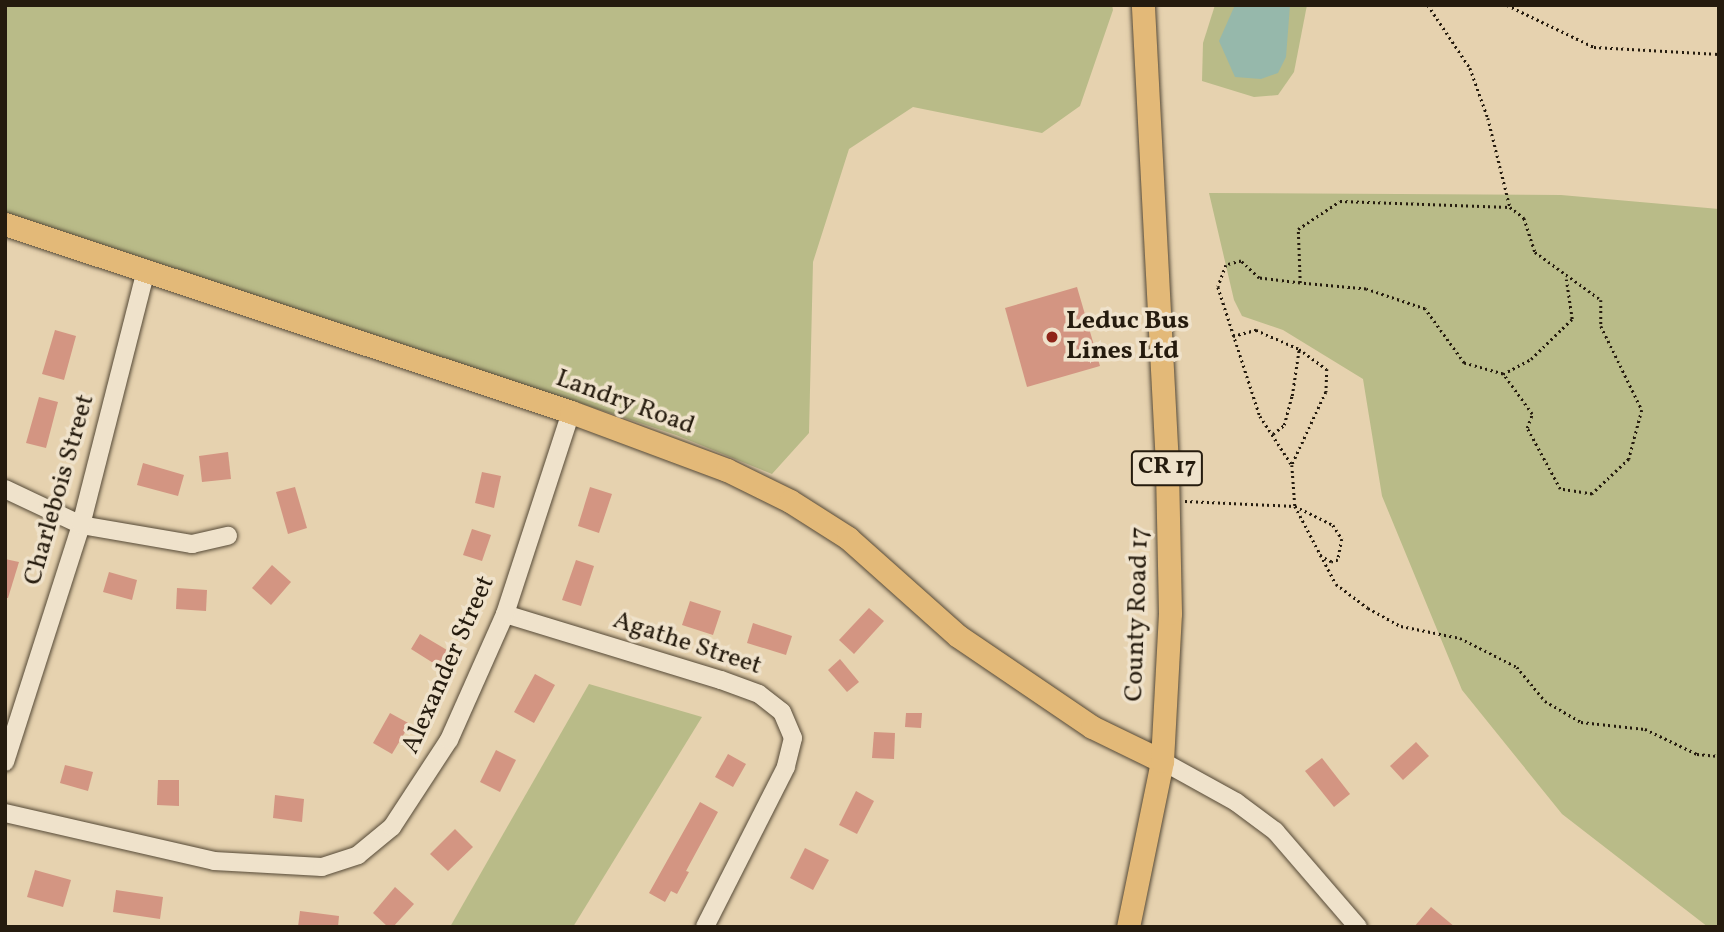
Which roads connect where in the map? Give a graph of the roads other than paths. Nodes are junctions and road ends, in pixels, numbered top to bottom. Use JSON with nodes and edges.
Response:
{"nodes":[{"id":1,"x":1143,"y":5,"type":"edge"},
{"id":2,"x":5,"y":224,"type":"edge"},
{"id":3,"x":146,"y":270,"type":"junction"},
{"id":4,"x":571,"y":412,"type":"junction"},
{"id":5,"x":5,"y":489,"type":"edge"},
{"id":6,"x":80,"y":525,"type":"junction"},
{"id":7,"x":228,"y":536,"type":"dead end"},
{"id":8,"x":505,"y":614,"type":"junction"},
{"id":9,"x":1161,"y":761,"type":"junction"},
{"id":10,"x":5,"y":762,"type":"edge"},
{"id":11,"x":5,"y":813,"type":"edge"},
{"id":12,"x":705,"y":927,"type":"edge"},
{"id":13,"x":1128,"y":927,"type":"edge"},
{"id":14,"x":1358,"y":927,"type":"edge"}],
"edges":[{"from":1,"to":9,"type":"main road","name":"County Road 17","number":"CR 17"},
{"from":2,"to":3,"type":"main road","name":"Landry Road"},
{"from":3,"to":4,"type":"main road","name":"Landry Road"},
{"from":3,"to":6,"type":"street","name":"Charlebois Street"},
{"from":4,"to":8,"type":"street","name":"Alexander Street"},
{"from":4,"to":9,"type":"main road","name":"Landry Road"},
{"from":5,"to":6,"type":"street"},
{"from":6,"to":7,"type":"street"},
{"from":6,"to":10,"type":"street","name":"Charlebois Street"},
{"from":8,"to":11,"type":"street","name":"Alexander Street"},
{"from":8,"to":12,"type":"street","name":"Agathe Street"},
{"from":9,"to":13,"type":"main road","name":"County Road 17","number":"CR 17"},
{"from":9,"to":14,"type":"street"}]}
